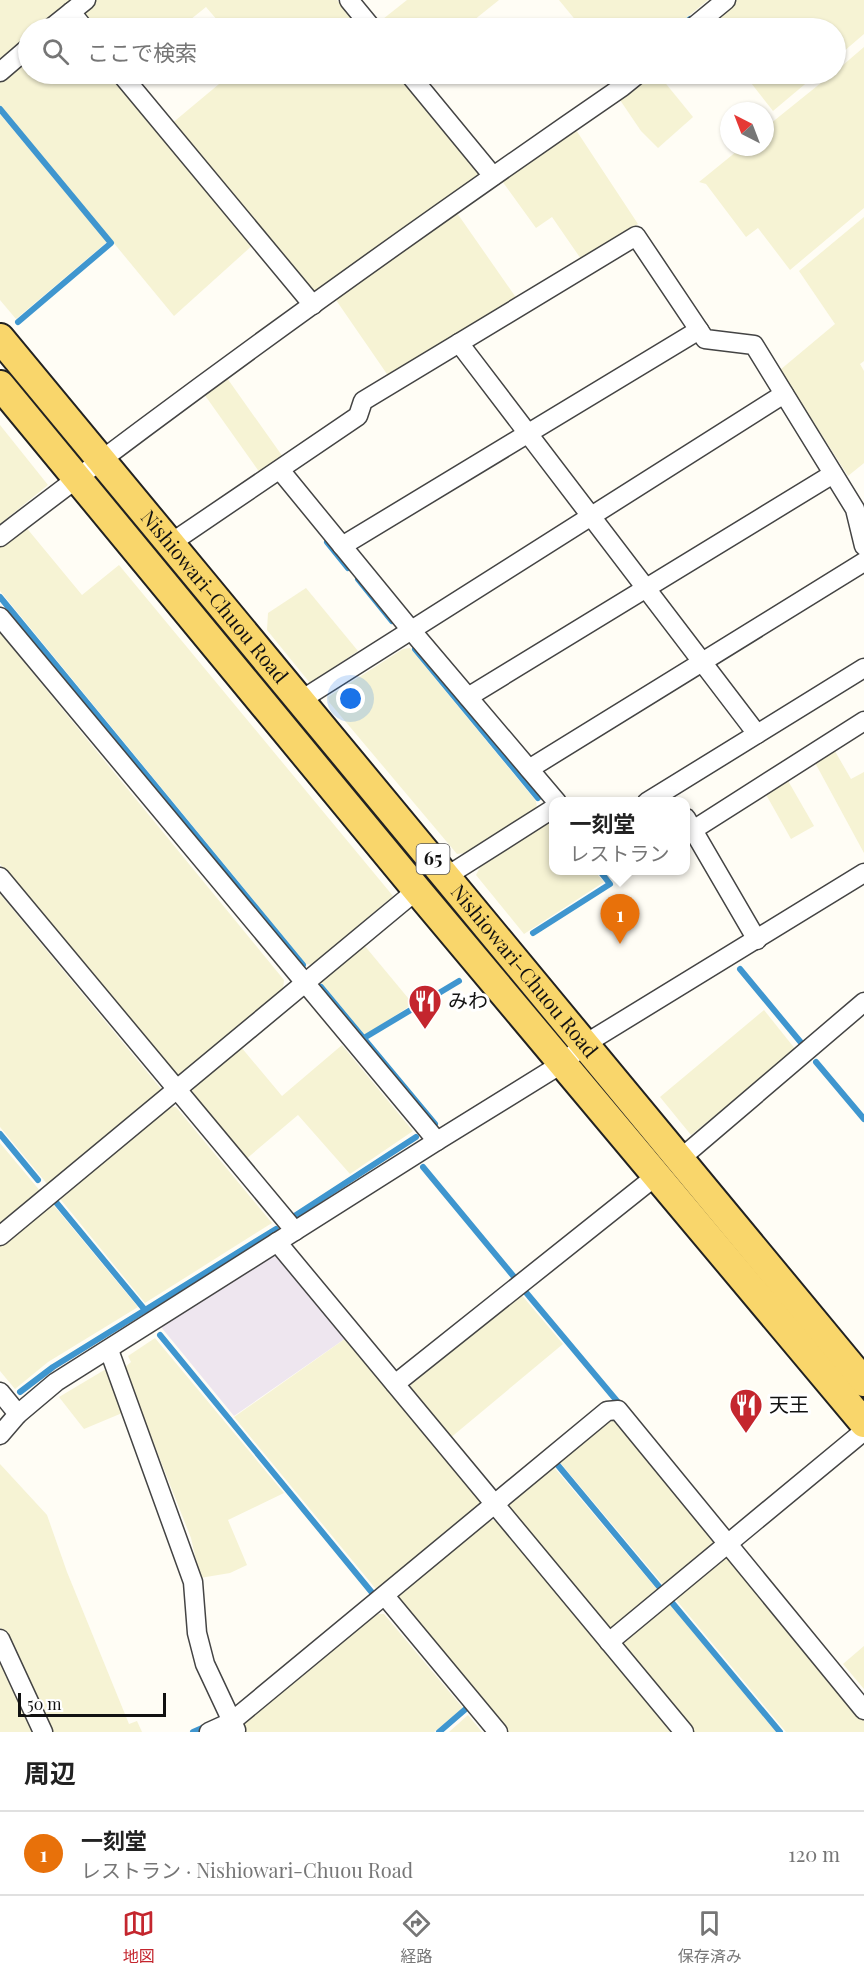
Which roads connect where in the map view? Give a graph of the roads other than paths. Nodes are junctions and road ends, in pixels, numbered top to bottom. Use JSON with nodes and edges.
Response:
{"nodes":[{"id":1,"x":86,"y":0,"type":"edge"},
{"id":2,"x":349,"y":0,"type":"edge"},
{"id":3,"x":726,"y":0,"type":"edge"},
{"id":4,"x":71,"y":12,"type":"junction"},
{"id":5,"x":64,"y":18,"type":"edge"},
{"id":6,"x":76,"y":18,"type":"edge"},
{"id":7,"x":364,"y":18,"type":"edge"},
{"id":8,"x":704,"y":18,"type":"edge"},
{"id":9,"x":18,"y":57,"type":"edge"},
{"id":10,"x":0,"y":72,"type":"edge"},
{"id":11,"x":129,"y":84,"type":"edge"},
{"id":12,"x":417,"y":84,"type":"edge"},
{"id":13,"x":626,"y":84,"type":"edge"},
{"id":14,"x":493,"y":176,"type":"junction"},
{"id":15,"x":313,"y":305,"type":"junction"},
{"id":16,"x":699,"y":330,"type":"junction"},
{"id":17,"x":0,"y":338,"type":"edge"},
{"id":18,"x":459,"y":343,"type":"junction"},
{"id":19,"x":0,"y":385,"type":"edge"},
{"id":20,"x":784,"y":394,"type":"junction"},
{"id":21,"x":529,"y":434,"type":"junction"},
{"id":22,"x":102,"y":460,"type":"junction"},
{"id":23,"x":280,"y":470,"type":"junction"},
{"id":24,"x":833,"y":474,"type":"junction"},
{"id":25,"x":76,"y":478,"type":"junction"},
{"id":26,"x":591,"y":516,"type":"junction"},
{"id":27,"x":0,"y":537,"type":"edge"},
{"id":28,"x":171,"y":543,"type":"junction"},
{"id":29,"x":342,"y":546,"type":"junction"},
{"id":30,"x":864,"y":546,"type":"edge"},
{"id":31,"x":864,"y":562,"type":"edge"},
{"id":32,"x":646,"y":588,"type":"junction"},
{"id":33,"x":0,"y":617,"type":"edge"},
{"id":34,"x":411,"y":630,"type":"junction"},
{"id":35,"x":702,"y":662,"type":"junction"},
{"id":36,"x":864,"y":668,"type":"edge"},
{"id":37,"x":468,"y":697,"type":"junction"},
{"id":38,"x":301,"y":700,"type":"junction"},
{"id":39,"x":864,"y":721,"type":"edge"},
{"id":40,"x":757,"y":734,"type":"junction"},
{"id":41,"x":529,"y":769,"type":"junction"},
{"id":42,"x":672,"y":795,"type":"edge"},
{"id":43,"x":553,"y":797,"type":"edge"},
{"id":44,"x":549,"y":811,"type":"edge"},
{"id":45,"x":690,"y":823,"type":"edge"},
{"id":46,"x":690,"y":826,"type":"edge"},
{"id":47,"x":864,"y":873,"type":"edge"},
{"id":48,"x":447,"y":876,"type":"junction"},
{"id":49,"x":0,"y":877,"type":"edge"},
{"id":50,"x":417,"y":890,"type":"junction"},
{"id":51,"x":757,"y":940,"type":"junction"},
{"id":52,"x":305,"y":983,"type":"junction"},
{"id":53,"x":864,"y":1002,"type":"edge"},
{"id":54,"x":585,"y":1044,"type":"junction"},
{"id":55,"x":562,"y":1063,"type":"junction"},
{"id":56,"x":177,"y":1089,"type":"junction"},
{"id":57,"x":437,"y":1141,"type":"junction"},
{"id":58,"x":680,"y":1159,"type":"junction"},
{"id":59,"x":656,"y":1176,"type":"junction"},
{"id":60,"x":295,"y":1231,"type":"junction"},
{"id":61,"x":0,"y":1236,"type":"edge"},
{"id":62,"x":278,"y":1242,"type":"junction"},
{"id":63,"x":109,"y":1350,"type":"junction"},
{"id":64,"x":864,"y":1382,"type":"edge"},
{"id":65,"x":395,"y":1384,"type":"junction"},
{"id":66,"x":0,"y":1392,"type":"edge"},
{"id":67,"x":18,"y":1414,"type":"junction"},
{"id":68,"x":864,"y":1423,"type":"edge"},
{"id":69,"x":864,"y":1431,"type":"edge"},
{"id":70,"x":0,"y":1435,"type":"edge"},
{"id":71,"x":495,"y":1504,"type":"junction"},
{"id":72,"x":727,"y":1544,"type":"junction"},
{"id":73,"x":385,"y":1596,"type":"junction"},
{"id":74,"x":0,"y":1639,"type":"edge"},
{"id":75,"x":609,"y":1642,"type":"junction"},
{"id":76,"x":864,"y":1710,"type":"edge"},
{"id":77,"x":234,"y":1727,"type":"edge"},
{"id":78,"x":43,"y":1732,"type":"edge"},
{"id":79,"x":209,"y":1732,"type":"edge"},
{"id":80,"x":498,"y":1732,"type":"edge"},
{"id":81,"x":684,"y":1732,"type":"edge"}],
"edges":[{"from":1,"to":4,"type":"street"},
{"from":2,"to":7,"type":"street"},
{"from":3,"to":8,"type":"street"},
{"from":4,"to":5,"type":"street"},
{"from":4,"to":6,"type":"street"},
{"from":9,"to":10,"type":"street"},
{"from":11,"to":15,"type":"street"},
{"from":12,"to":14,"type":"street"},
{"from":13,"to":14,"type":"street"},
{"from":14,"to":15,"type":"street"},
{"from":15,"to":22,"type":"street"},
{"from":16,"to":18,"type":"street"},
{"from":16,"to":20,"type":"street"},
{"from":16,"to":21,"type":"street"},
{"from":17,"to":22,"type":"main road","name":"Nishiowari-Chuou Road","number":"65"},
{"from":18,"to":21,"type":"street"},
{"from":18,"to":23,"type":"street"},
{"from":19,"to":25,"type":"main road","name":"Nishiowari-Chuou Road","number":"65"},
{"from":20,"to":24,"type":"street"},
{"from":20,"to":26,"type":"street"},
{"from":21,"to":26,"type":"street"},
{"from":21,"to":29,"type":"street"},
{"from":22,"to":25,"type":"street"},
{"from":22,"to":28,"type":"main road","name":"Nishiowari-Chuou Road","number":"65"},
{"from":23,"to":28,"type":"street"},
{"from":23,"to":29,"type":"street"},
{"from":24,"to":30,"type":"street"},
{"from":24,"to":32,"type":"street"},
{"from":25,"to":27,"type":"street"},
{"from":25,"to":50,"type":"main road","name":"Nishiowari-Chuou Road","number":"65"},
{"from":26,"to":32,"type":"street"},
{"from":26,"to":34,"type":"street"},
{"from":28,"to":38,"type":"main road","name":"Nishiowari-Chuou Road","number":"65"},
{"from":29,"to":34,"type":"street"},
{"from":31,"to":35,"type":"street"},
{"from":32,"to":35,"type":"street"},
{"from":32,"to":37,"type":"street"},
{"from":33,"to":52,"type":"street"},
{"from":34,"to":37,"type":"street"},
{"from":34,"to":38,"type":"street"},
{"from":35,"to":40,"type":"street"},
{"from":35,"to":41,"type":"street"},
{"from":36,"to":40,"type":"street"},
{"from":37,"to":41,"type":"street"},
{"from":38,"to":48,"type":"main road","name":"Nishiowari-Chuou Road","number":"65"},
{"from":39,"to":45,"type":"street"},
{"from":40,"to":42,"type":"street"},
{"from":41,"to":43,"type":"street"},
{"from":44,"to":48,"type":"street"},
{"from":46,"to":51,"type":"street"},
{"from":47,"to":51,"type":"street"},
{"from":48,"to":54,"type":"main road","name":"Nishiowari-Chuou Road","number":"65"},
{"from":49,"to":56,"type":"street"},
{"from":50,"to":52,"type":"street"},
{"from":50,"to":55,"type":"main road","name":"Nishiowari-Chuou Road","number":"65"},
{"from":51,"to":54,"type":"street"},
{"from":52,"to":56,"type":"street"},
{"from":52,"to":57,"type":"street"},
{"from":53,"to":58,"type":"street"},
{"from":54,"to":55,"type":"street"},
{"from":54,"to":58,"type":"main road","name":"Nishiowari-Chuou Road","number":"65"},
{"from":55,"to":57,"type":"street"},
{"from":55,"to":59,"type":"main road","name":"Nishiowari-Chuou Road","number":"65"},
{"from":56,"to":60,"type":"street"},
{"from":56,"to":61,"type":"street"},
{"from":57,"to":60,"type":"street"},
{"from":58,"to":64,"type":"main road","name":"Nishiowari-Chuou Road","number":"65"},
{"from":59,"to":65,"type":"street"},
{"from":59,"to":68,"type":"main road","name":"Nishiowari-Chuou Road","number":"65"},
{"from":60,"to":62,"type":"street"},
{"from":62,"to":63,"type":"street"},
{"from":62,"to":65,"type":"street"},
{"from":63,"to":67,"type":"street"},
{"from":63,"to":77,"type":"street"},
{"from":65,"to":71,"type":"street"},
{"from":66,"to":67,"type":"street"},
{"from":67,"to":70,"type":"street"},
{"from":69,"to":72,"type":"street"},
{"from":71,"to":72,"type":"street"},
{"from":71,"to":73,"type":"street"},
{"from":71,"to":75,"type":"street"},
{"from":72,"to":75,"type":"street"},
{"from":72,"to":76,"type":"street"},
{"from":73,"to":77,"type":"street"},
{"from":73,"to":80,"type":"street"},
{"from":74,"to":78,"type":"street"},
{"from":75,"to":81,"type":"street"},
{"from":77,"to":79,"type":"street"}]}
